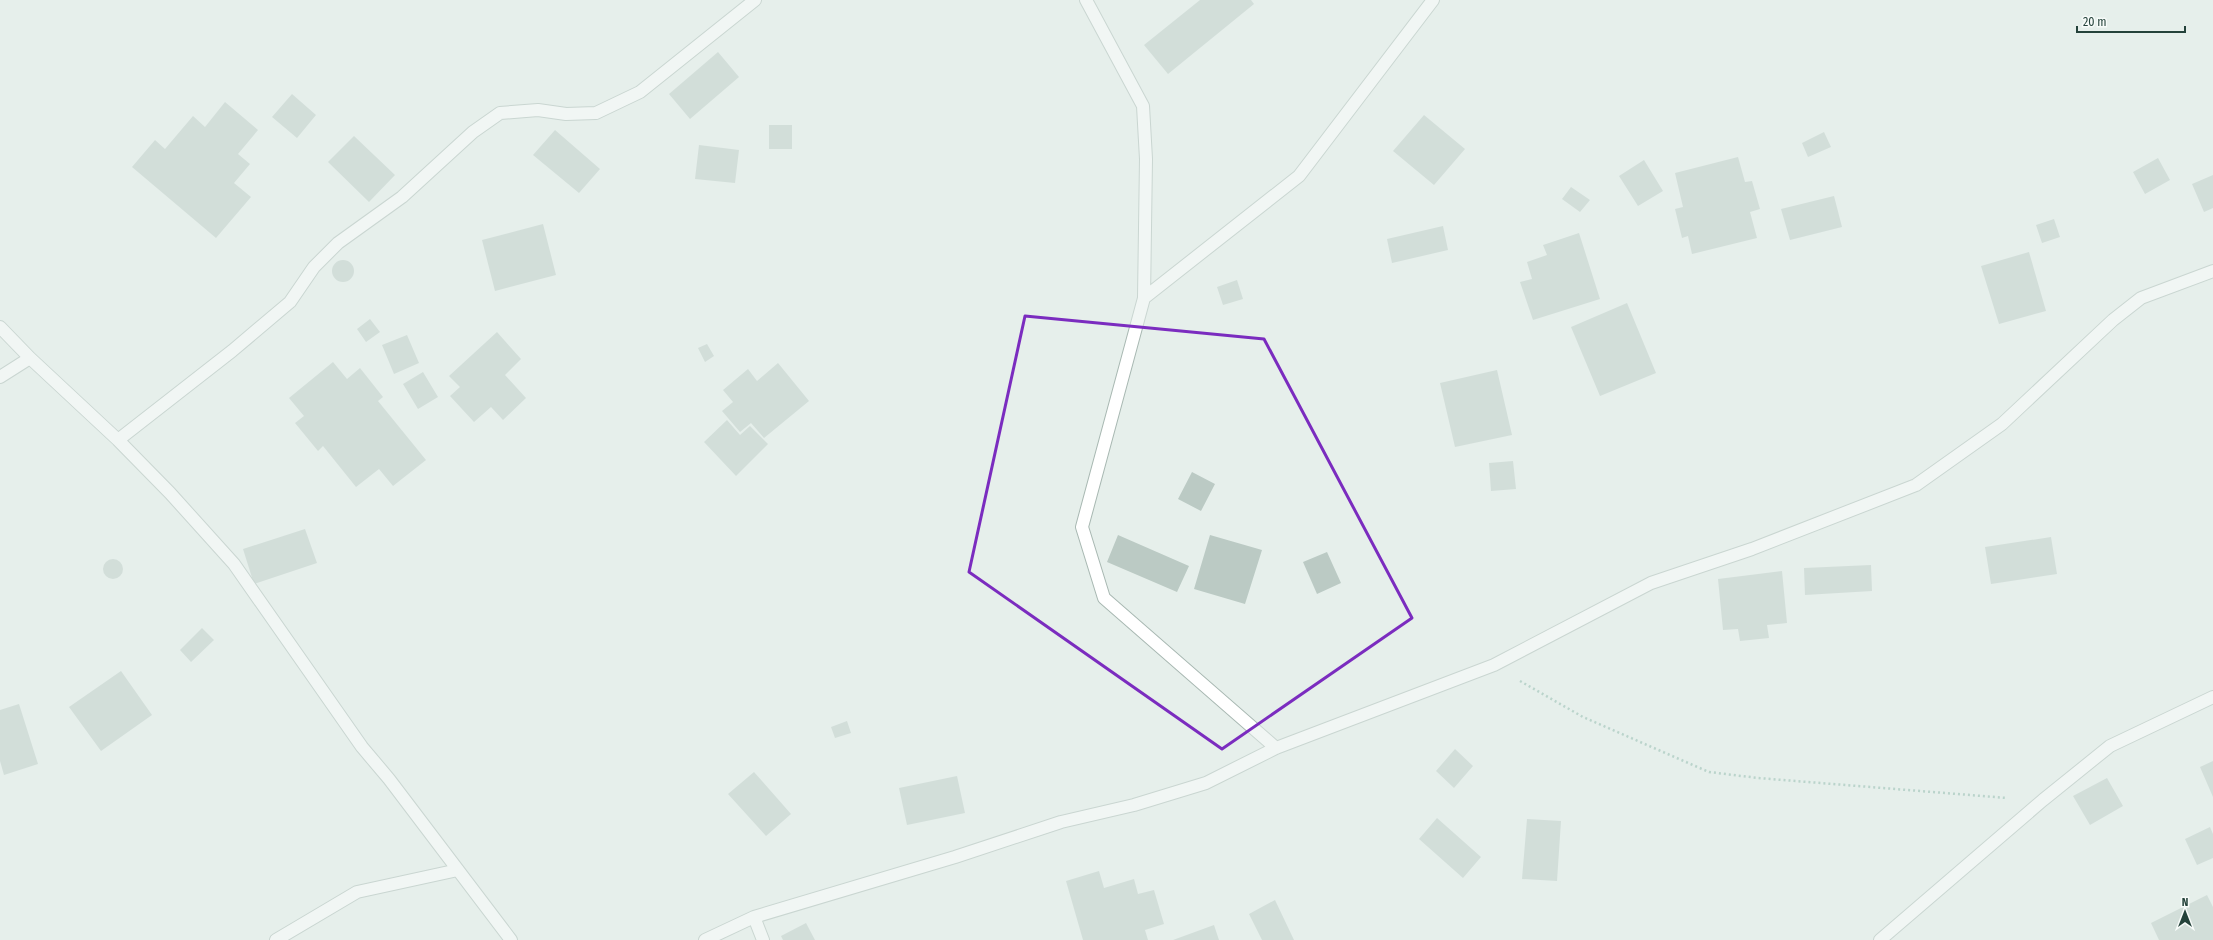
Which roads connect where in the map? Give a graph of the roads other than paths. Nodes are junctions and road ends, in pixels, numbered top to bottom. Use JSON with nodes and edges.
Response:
{"nodes":[{"id":1,"x":755,"y":0,"type":"edge"},
{"id":2,"x":1086,"y":0,"type":"edge"},
{"id":3,"x":1433,"y":0,"type":"edge"},
{"id":4,"x":2213,"y":271,"type":"edge"},
{"id":5,"x":1144,"y":298,"type":"junction"},
{"id":6,"x":0,"y":327,"type":"edge"},
{"id":7,"x":30,"y":358,"type":"junction"},
{"id":8,"x":0,"y":377,"type":"edge"},
{"id":9,"x":118,"y":440,"type":"junction"},
{"id":10,"x":2213,"y":697,"type":"edge"},
{"id":11,"x":1276,"y":748,"type":"junction"},
{"id":12,"x":458,"y":870,"type":"junction"},
{"id":13,"x":754,"y":917,"type":"junction"},
{"id":14,"x":276,"y":940,"type":"edge"},
{"id":15,"x":511,"y":940,"type":"edge"},
{"id":16,"x":705,"y":940,"type":"edge"},
{"id":17,"x":763,"y":940,"type":"edge"},
{"id":18,"x":1880,"y":940,"type":"edge"}],
"edges":[{"from":1,"to":9,"type":"street"},
{"from":2,"to":5,"type":"street"},
{"from":3,"to":5,"type":"street"},
{"from":4,"to":11,"type":"street"},
{"from":5,"to":11,"type":"street"},
{"from":6,"to":7,"type":"street"},
{"from":7,"to":8,"type":"street"},
{"from":7,"to":9,"type":"street"},
{"from":9,"to":12,"type":"street"},
{"from":10,"to":18,"type":"street"},
{"from":11,"to":13,"type":"street"},
{"from":12,"to":14,"type":"street"},
{"from":12,"to":15,"type":"street"},
{"from":13,"to":16,"type":"street"},
{"from":13,"to":17,"type":"street"}]}
